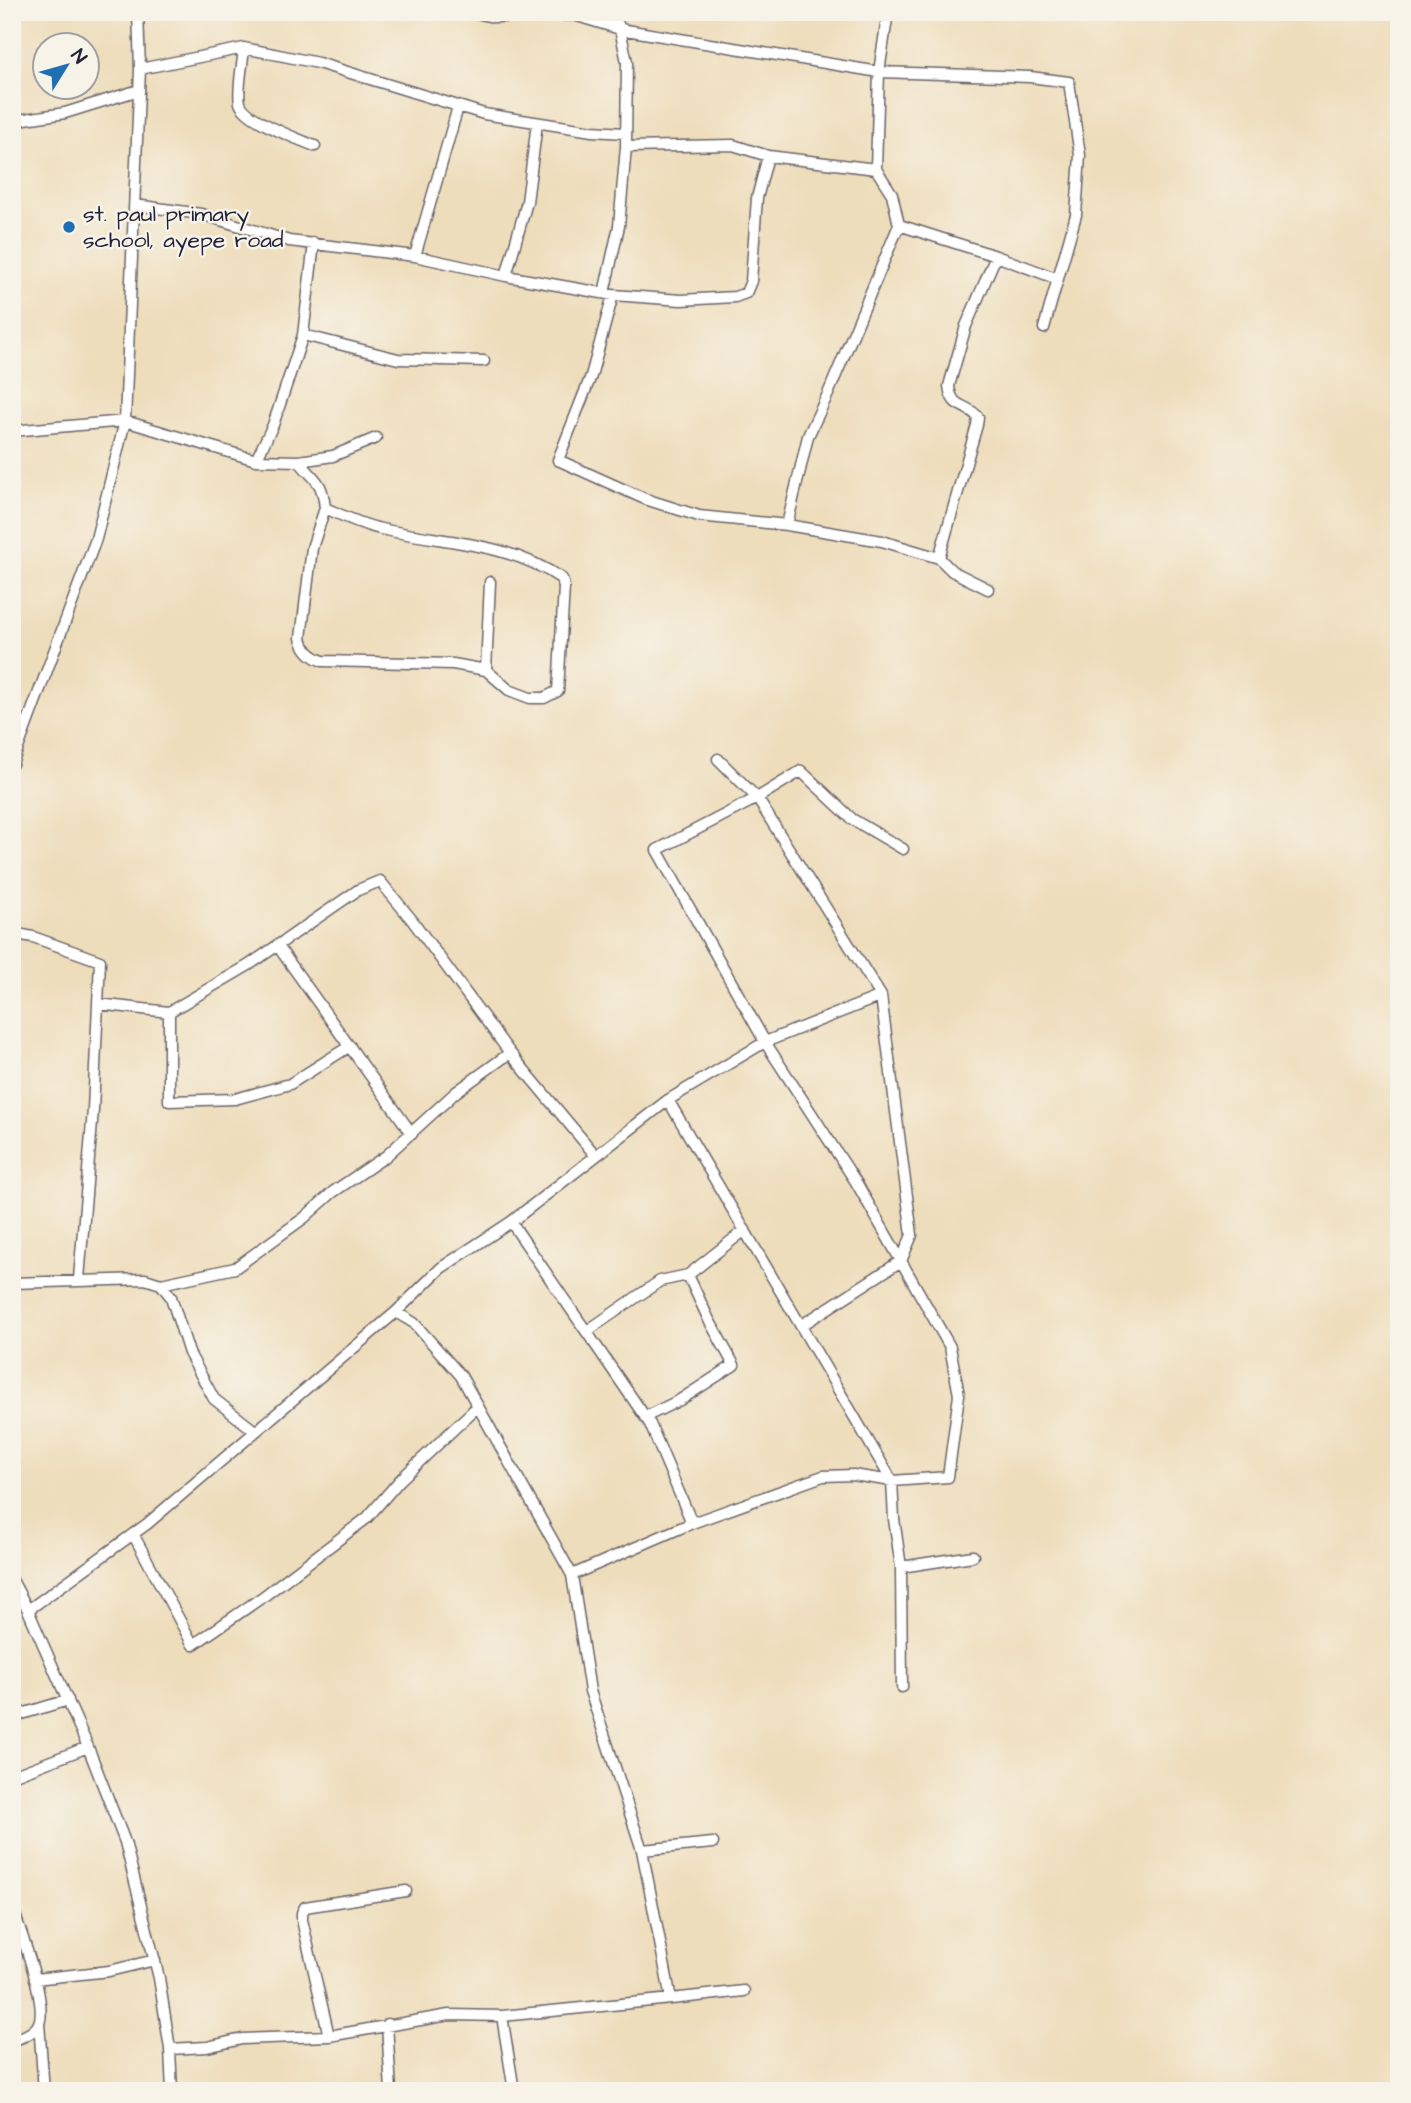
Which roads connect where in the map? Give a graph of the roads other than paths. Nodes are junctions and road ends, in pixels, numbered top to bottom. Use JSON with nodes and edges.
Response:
{"nodes":[{"id":1,"x":138,"y":12,"type":"edge"},
{"id":2,"x":472,"y":12,"type":"edge"},
{"id":3,"x":613,"y":12,"type":"edge"},
{"id":4,"x":888,"y":12,"type":"edge"},
{"id":5,"x":620,"y":29,"type":"junction"},
{"id":6,"x":244,"y":48,"type":"junction"},
{"id":7,"x":140,"y":69,"type":"junction"},
{"id":8,"x":879,"y":72,"type":"junction"},
{"id":9,"x":139,"y":90,"type":"junction"},
{"id":10,"x":458,"y":107,"type":"junction"},
{"id":11,"x":12,"y":121,"type":"edge"},
{"id":12,"x":537,"y":123,"type":"junction"},
{"id":13,"x":625,"y":132,"type":"junction"},
{"id":14,"x":315,"y":146,"type":"dead end"},
{"id":15,"x":626,"y":147,"type":"junction"},
{"id":16,"x":768,"y":156,"type":"junction"},
{"id":17,"x":876,"y":169,"type":"junction"},
{"id":18,"x":135,"y":205,"type":"junction"},
{"id":19,"x":899,"y":225,"type":"junction"},
{"id":20,"x":314,"y":243,"type":"junction"},
{"id":21,"x":415,"y":256,"type":"junction"},
{"id":22,"x":996,"y":256,"type":"junction"},
{"id":23,"x":506,"y":276,"type":"junction"},
{"id":24,"x":1058,"y":279,"type":"junction"},
{"id":25,"x":608,"y":294,"type":"junction"},
{"id":26,"x":1044,"y":328,"type":"dead end"},
{"id":27,"x":303,"y":335,"type":"junction"},
{"id":28,"x":484,"y":361,"type":"dead end"},
{"id":29,"x":125,"y":421,"type":"junction"},
{"id":30,"x":12,"y":431,"type":"edge"},
{"id":31,"x":376,"y":438,"type":"dead end"},
{"id":32,"x":256,"y":460,"type":"junction"},
{"id":33,"x":299,"y":461,"type":"junction"},
{"id":34,"x":325,"y":508,"type":"junction"},
{"id":35,"x":787,"y":525,"type":"junction"},
{"id":36,"x":939,"y":558,"type":"junction"},
{"id":37,"x":490,"y":582,"type":"dead end"},
{"id":38,"x":988,"y":589,"type":"dead end"},
{"id":39,"x":486,"y":670,"type":"junction"},
{"id":40,"x":718,"y":759,"type":"dead end"},
{"id":41,"x":12,"y":764,"type":"edge"},
{"id":42,"x":757,"y":798,"type":"junction"},
{"id":43,"x":903,"y":849,"type":"dead end"},
{"id":44,"x":12,"y":933,"type":"edge"},
{"id":45,"x":277,"y":945,"type":"junction"},
{"id":46,"x":881,"y":996,"type":"junction"},
{"id":47,"x":97,"y":1004,"type":"junction"},
{"id":48,"x":169,"y":1012,"type":"junction"},
{"id":49,"x":765,"y":1042,"type":"junction"},
{"id":50,"x":350,"y":1046,"type":"junction"},
{"id":51,"x":510,"y":1053,"type":"junction"},
{"id":52,"x":668,"y":1100,"type":"junction"},
{"id":53,"x":412,"y":1134,"type":"junction"},
{"id":54,"x":596,"y":1156,"type":"junction"},
{"id":55,"x":511,"y":1222,"type":"junction"},
{"id":56,"x":746,"y":1230,"type":"junction"},
{"id":57,"x":901,"y":1261,"type":"junction"},
{"id":58,"x":688,"y":1275,"type":"junction"},
{"id":59,"x":79,"y":1279,"type":"junction"},
{"id":60,"x":12,"y":1283,"type":"edge"},
{"id":61,"x":161,"y":1284,"type":"junction"},
{"id":62,"x":396,"y":1312,"type":"junction"},
{"id":63,"x":802,"y":1325,"type":"junction"},
{"id":64,"x":587,"y":1331,"type":"junction"},
{"id":65,"x":478,"y":1406,"type":"junction"},
{"id":66,"x":645,"y":1418,"type":"junction"},
{"id":67,"x":255,"y":1431,"type":"junction"},
{"id":68,"x":892,"y":1481,"type":"junction"},
{"id":69,"x":692,"y":1523,"type":"junction"},
{"id":70,"x":133,"y":1534,"type":"junction"},
{"id":71,"x":973,"y":1556,"type":"dead end"},
{"id":72,"x":901,"y":1567,"type":"junction"},
{"id":73,"x":572,"y":1575,"type":"junction"},
{"id":74,"x":12,"y":1580,"type":"edge"},
{"id":75,"x":29,"y":1610,"type":"junction"},
{"id":76,"x":902,"y":1686,"type":"dead end"},
{"id":77,"x":68,"y":1700,"type":"junction"},
{"id":78,"x":12,"y":1717,"type":"edge"},
{"id":79,"x":88,"y":1747,"type":"junction"},
{"id":80,"x":12,"y":1776,"type":"edge"},
{"id":81,"x":713,"y":1843,"type":"dead end"},
{"id":82,"x":642,"y":1850,"type":"junction"},
{"id":83,"x":406,"y":1891,"type":"dead end"},
{"id":84,"x":12,"y":1906,"type":"edge"},
{"id":85,"x":155,"y":1960,"type":"junction"},
{"id":86,"x":35,"y":1979,"type":"junction"},
{"id":87,"x":744,"y":1991,"type":"dead end"},
{"id":88,"x":671,"y":1998,"type":"junction"},
{"id":89,"x":502,"y":2016,"type":"junction"},
{"id":90,"x":39,"y":2023,"type":"junction"},
{"id":91,"x":387,"y":2024,"type":"junction"},
{"id":92,"x":329,"y":2036,"type":"junction"},
{"id":93,"x":12,"y":2041,"type":"edge"},
{"id":94,"x":170,"y":2049,"type":"junction"},
{"id":95,"x":44,"y":2091,"type":"edge"},
{"id":96,"x":172,"y":2091,"type":"edge"},
{"id":97,"x":391,"y":2091,"type":"edge"},
{"id":98,"x":514,"y":2091,"type":"edge"}],
"edges":[{"from":1,"to":7,"type":"street"},
{"from":2,"to":5,"type":"street"},
{"from":3,"to":5,"type":"street"},
{"from":4,"to":8,"type":"street"},
{"from":5,"to":8,"type":"street"},
{"from":5,"to":13,"type":"street"},
{"from":6,"to":7,"type":"street"},
{"from":6,"to":10,"type":"street"},
{"from":6,"to":14,"type":"street"},
{"from":7,"to":9,"type":"street"},
{"from":8,"to":17,"type":"street"},
{"from":8,"to":24,"type":"street"},
{"from":9,"to":11,"type":"street"},
{"from":9,"to":18,"type":"street"},
{"from":10,"to":12,"type":"street"},
{"from":10,"to":21,"type":"street"},
{"from":12,"to":13,"type":"street"},
{"from":12,"to":23,"type":"street"},
{"from":13,"to":15,"type":"street"},
{"from":15,"to":16,"type":"street"},
{"from":15,"to":25,"type":"street"},
{"from":16,"to":17,"type":"street"},
{"from":16,"to":25,"type":"street"},
{"from":17,"to":19,"type":"street"},
{"from":18,"to":20,"type":"street"},
{"from":18,"to":29,"type":"street"},
{"from":19,"to":22,"type":"street"},
{"from":19,"to":35,"type":"street"},
{"from":20,"to":21,"type":"street"},
{"from":20,"to":27,"type":"street"},
{"from":21,"to":23,"type":"street"},
{"from":22,"to":24,"type":"street"},
{"from":22,"to":36,"type":"street"},
{"from":23,"to":25,"type":"street"},
{"from":24,"to":26,"type":"street"},
{"from":25,"to":35,"type":"street"},
{"from":27,"to":28,"type":"street"},
{"from":27,"to":32,"type":"street"},
{"from":29,"to":30,"type":"street"},
{"from":29,"to":32,"type":"street"},
{"from":29,"to":41,"type":"street"},
{"from":31,"to":33,"type":"street"},
{"from":32,"to":33,"type":"street"},
{"from":33,"to":34,"type":"street"},
{"from":34,"to":39,"type":"street"},
{"from":34,"to":39,"type":"street"},
{"from":35,"to":36,"type":"street"},
{"from":36,"to":38,"type":"street"},
{"from":37,"to":39,"type":"street"},
{"from":40,"to":42,"type":"street"},
{"from":42,"to":43,"type":"street"},
{"from":42,"to":46,"type":"street"},
{"from":42,"to":49,"type":"street"},
{"from":44,"to":47,"type":"street"},
{"from":45,"to":48,"type":"street"},
{"from":45,"to":50,"type":"street"},
{"from":45,"to":51,"type":"street"},
{"from":46,"to":49,"type":"street"},
{"from":46,"to":57,"type":"street"},
{"from":47,"to":48,"type":"street"},
{"from":47,"to":59,"type":"street"},
{"from":48,"to":50,"type":"street"},
{"from":49,"to":52,"type":"street"},
{"from":49,"to":57,"type":"street"},
{"from":50,"to":53,"type":"street"},
{"from":51,"to":53,"type":"street"},
{"from":51,"to":54,"type":"street"},
{"from":52,"to":54,"type":"street"},
{"from":52,"to":56,"type":"street"},
{"from":53,"to":61,"type":"street"},
{"from":54,"to":55,"type":"street"},
{"from":55,"to":62,"type":"street"},
{"from":55,"to":64,"type":"street"},
{"from":56,"to":58,"type":"street"},
{"from":56,"to":63,"type":"street"},
{"from":57,"to":63,"type":"street"},
{"from":57,"to":68,"type":"street"},
{"from":58,"to":64,"type":"street"},
{"from":58,"to":66,"type":"street"},
{"from":59,"to":60,"type":"street"},
{"from":59,"to":61,"type":"street"},
{"from":61,"to":67,"type":"street"},
{"from":62,"to":65,"type":"street"},
{"from":62,"to":67,"type":"street"},
{"from":63,"to":68,"type":"street"},
{"from":64,"to":66,"type":"street"},
{"from":65,"to":70,"type":"street"},
{"from":65,"to":73,"type":"street"},
{"from":66,"to":69,"type":"street"},
{"from":67,"to":70,"type":"street"},
{"from":68,"to":69,"type":"street"},
{"from":68,"to":72,"type":"street"},
{"from":69,"to":73,"type":"street"},
{"from":70,"to":75,"type":"street"},
{"from":71,"to":72,"type":"street"},
{"from":72,"to":76,"type":"street"},
{"from":73,"to":82,"type":"street"},
{"from":74,"to":75,"type":"street"},
{"from":75,"to":77,"type":"street"},
{"from":77,"to":78,"type":"street"},
{"from":77,"to":79,"type":"street"},
{"from":79,"to":80,"type":"street"},
{"from":79,"to":85,"type":"street"},
{"from":81,"to":82,"type":"street"},
{"from":82,"to":88,"type":"street"},
{"from":83,"to":92,"type":"street"},
{"from":84,"to":86,"type":"street"},
{"from":85,"to":86,"type":"street"},
{"from":85,"to":94,"type":"street"},
{"from":86,"to":90,"type":"street"},
{"from":87,"to":88,"type":"street"},
{"from":88,"to":89,"type":"street"},
{"from":89,"to":91,"type":"street"},
{"from":89,"to":98,"type":"street"},
{"from":90,"to":93,"type":"street"},
{"from":90,"to":95,"type":"street"},
{"from":91,"to":92,"type":"street"},
{"from":91,"to":97,"type":"street"},
{"from":92,"to":94,"type":"street"},
{"from":94,"to":96,"type":"street"}]}
